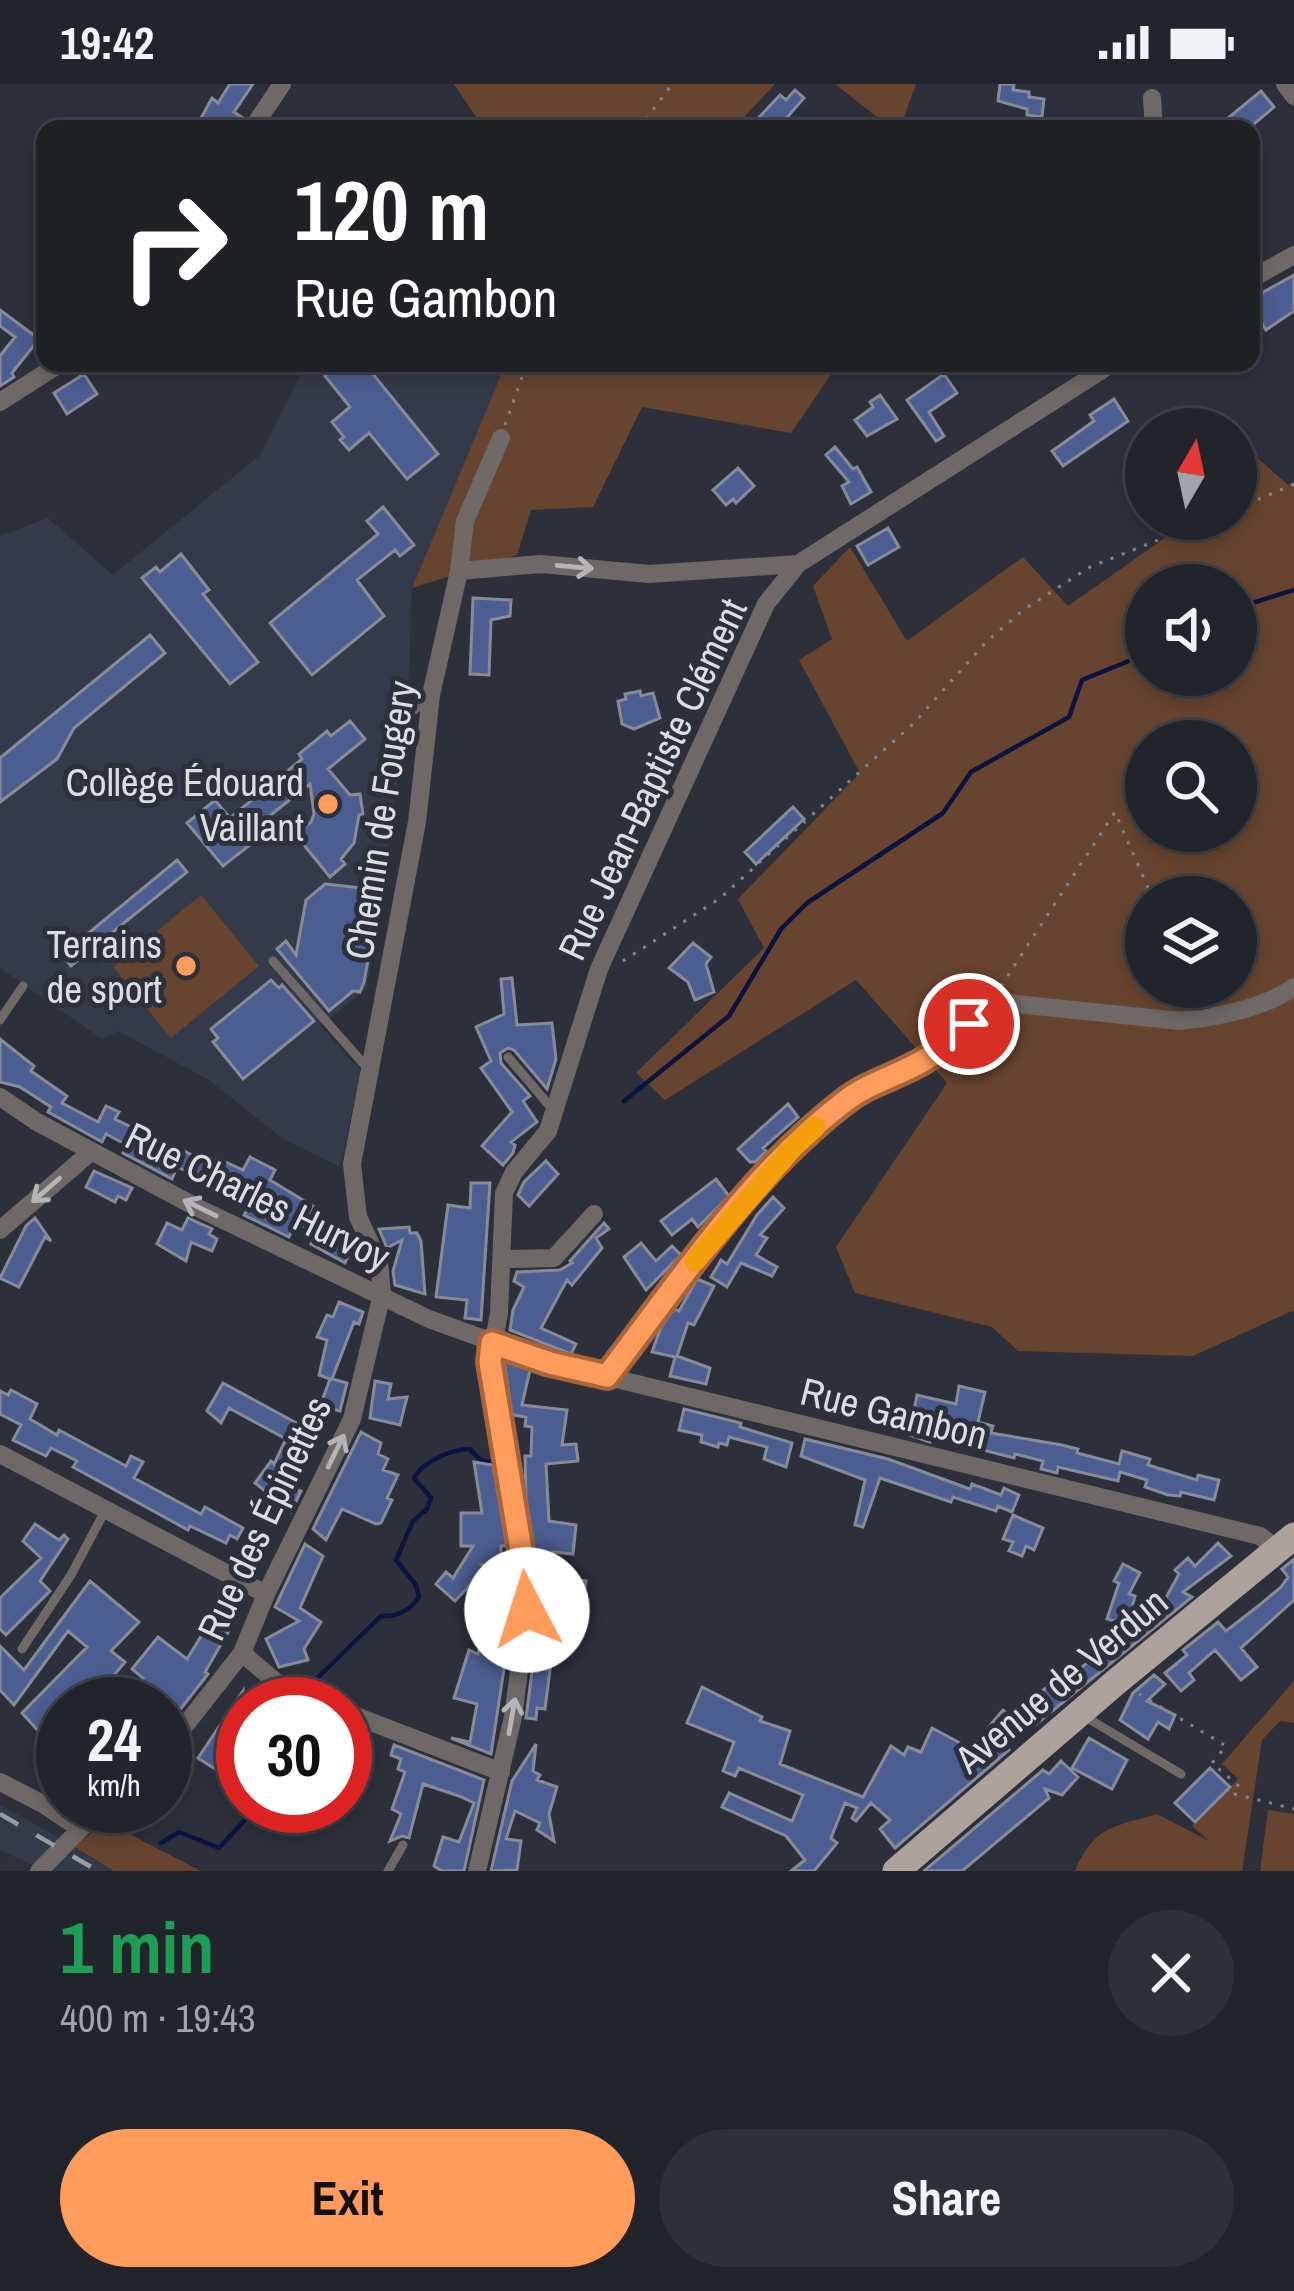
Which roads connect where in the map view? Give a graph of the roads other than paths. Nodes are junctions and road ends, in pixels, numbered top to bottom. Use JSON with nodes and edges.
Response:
{"nodes":[{"id":1,"x":282,"y":84,"type":"edge"},
{"id":2,"x":1285,"y":84,"type":"edge"},
{"id":3,"x":1294,"y":96,"type":"edge"},
{"id":4,"x":1152,"y":98,"type":"dead end"},
{"id":5,"x":258,"y":120,"type":"edge"},
{"id":6,"x":1153,"y":120,"type":"edge"},
{"id":7,"x":1294,"y":255,"type":"edge"},
{"id":8,"x":1260,"y":274,"type":"edge"},
{"id":9,"x":47,"y":372,"type":"edge"},
{"id":10,"x":1084,"y":372,"type":"edge"},
{"id":11,"x":0,"y":402,"type":"edge"},
{"id":12,"x":501,"y":438,"type":"road end"},
{"id":13,"x":798,"y":564,"type":"junction"},
{"id":14,"x":459,"y":572,"type":"junction"},
{"id":15,"x":431,"y":695,"type":"junction"},
{"id":16,"x":389,"y":723,"type":"dead end"},
{"id":17,"x":273,"y":961,"type":"dead end"},
{"id":18,"x":22,"y":986,"type":"dead end"},
{"id":19,"x":1294,"y":987,"type":"edge"},
{"id":20,"x":0,"y":1020,"type":"edge"},
{"id":21,"x":508,"y":1057,"type":"dead end"},
{"id":22,"x":370,"y":1071,"type":"junction"},
{"id":23,"x":0,"y":1097,"type":"edge"},
{"id":24,"x":554,"y":1111,"type":"junction"},
{"id":25,"x":92,"y":1151,"type":"junction"},
{"id":26,"x":594,"y":1214,"type":"dead end"},
{"id":27,"x":0,"y":1230,"type":"edge"},
{"id":28,"x":502,"y":1259,"type":"junction"},
{"id":29,"x":382,"y":1294,"type":"junction"},
{"id":30,"x":492,"y":1343,"type":"junction"},
{"id":31,"x":607,"y":1376,"type":"junction"},
{"id":32,"x":0,"y":1454,"type":"edge"},
{"id":33,"x":106,"y":1509,"type":"junction"},
{"id":34,"x":1286,"y":1543,"type":"edge"},
{"id":35,"x":266,"y":1594,"type":"junction"},
{"id":36,"x":22,"y":1649,"type":"dead end"},
{"id":37,"x":242,"y":1653,"type":"junction"},
{"id":38,"x":270,"y":1677,"type":"edge"},
{"id":39,"x":1079,"y":1713,"type":"junction"},
{"id":40,"x":192,"y":1716,"type":"edge"},
{"id":41,"x":372,"y":1722,"type":"edge"},
{"id":42,"x":501,"y":1772,"type":"junction"},
{"id":43,"x":1181,"y":1774,"type":"dead end"},
{"id":44,"x":0,"y":1782,"type":"edge"},
{"id":45,"x":36,"y":1800,"type":"edge"},
{"id":46,"x":74,"y":1833,"type":"edge"},
{"id":47,"x":403,"y":1845,"type":"dead end"},
{"id":48,"x":39,"y":1871,"type":"edge"},
{"id":49,"x":388,"y":1871,"type":"edge"},
{"id":50,"x":477,"y":1871,"type":"edge"},
{"id":51,"x":896,"y":1871,"type":"edge"}],
"edges":[{"from":1,"to":5,"type":"street"},
{"from":2,"to":3,"type":"street"},
{"from":4,"to":6,"type":"street"},
{"from":7,"to":8,"type":"street"},
{"from":9,"to":11,"type":"street"},
{"from":10,"to":13,"type":"street","name":"Rue Jean-Baptiste Clément"},
{"from":12,"to":14,"type":"street","name":"Chemin de Fougery"},
{"from":14,"to":13,"type":"street","one_way":true},
{"from":13,"to":24,"type":"street","name":"Rue Jean-Baptiste Clément"},
{"from":14,"to":15,"type":"street","name":"Chemin de Fougery"},
{"from":15,"to":16,"type":"lane"},
{"from":15,"to":22,"type":"street","name":"Chemin de Fougery"},
{"from":17,"to":22,"type":"lane"},
{"from":18,"to":20,"type":"lane"},
{"from":19,"to":31,"type":"street"},
{"from":21,"to":24,"type":"lane"},
{"from":22,"to":29,"type":"street","name":"Chemin de Fougery"},
{"from":23,"to":25,"type":"street","name":"Rue Charles Hurvoy"},
{"from":24,"to":28,"type":"street","name":"Rue Jean-Baptiste Clément"},
{"from":25,"to":27,"type":"street","one_way":true},
{"from":29,"to":25,"type":"street","name":"Rue Charles Hurvoy","one_way":true},
{"from":26,"to":28,"type":"street"},
{"from":28,"to":30,"type":"street","name":"Rue Jean-Baptiste Clément"},
{"from":29,"to":30,"type":"street","name":"Rue Charles Hurvoy"},
{"from":35,"to":29,"type":"street","name":"Rue des Épinettes","one_way":true},
{"from":30,"to":31,"type":"street","name":"Rue Gambon"},
{"from":42,"to":30,"type":"street","name":"Rue Jean-Baptiste Clément","one_way":true},
{"from":31,"to":34,"type":"street","name":"Rue Gambon"},
{"from":32,"to":33,"type":"street"},
{"from":33,"to":35,"type":"street"},
{"from":33,"to":36,"type":"lane"},
{"from":34,"to":39,"type":"main road","name":"Avenue de Verdun"},
{"from":35,"to":37,"type":"street","name":"Rue des Épinettes"},
{"from":37,"to":38,"type":"street"},
{"from":37,"to":40,"type":"street","name":"Rue des Épinettes"},
{"from":39,"to":43,"type":"lane"},
{"from":39,"to":51,"type":"main road","name":"Avenue de Verdun"},
{"from":41,"to":42,"type":"street"},
{"from":42,"to":50,"type":"street","name":"Rue Jean-Baptiste Clément"},
{"from":44,"to":45,"type":"street"},
{"from":46,"to":48,"type":"street"},
{"from":47,"to":49,"type":"lane"}]}
